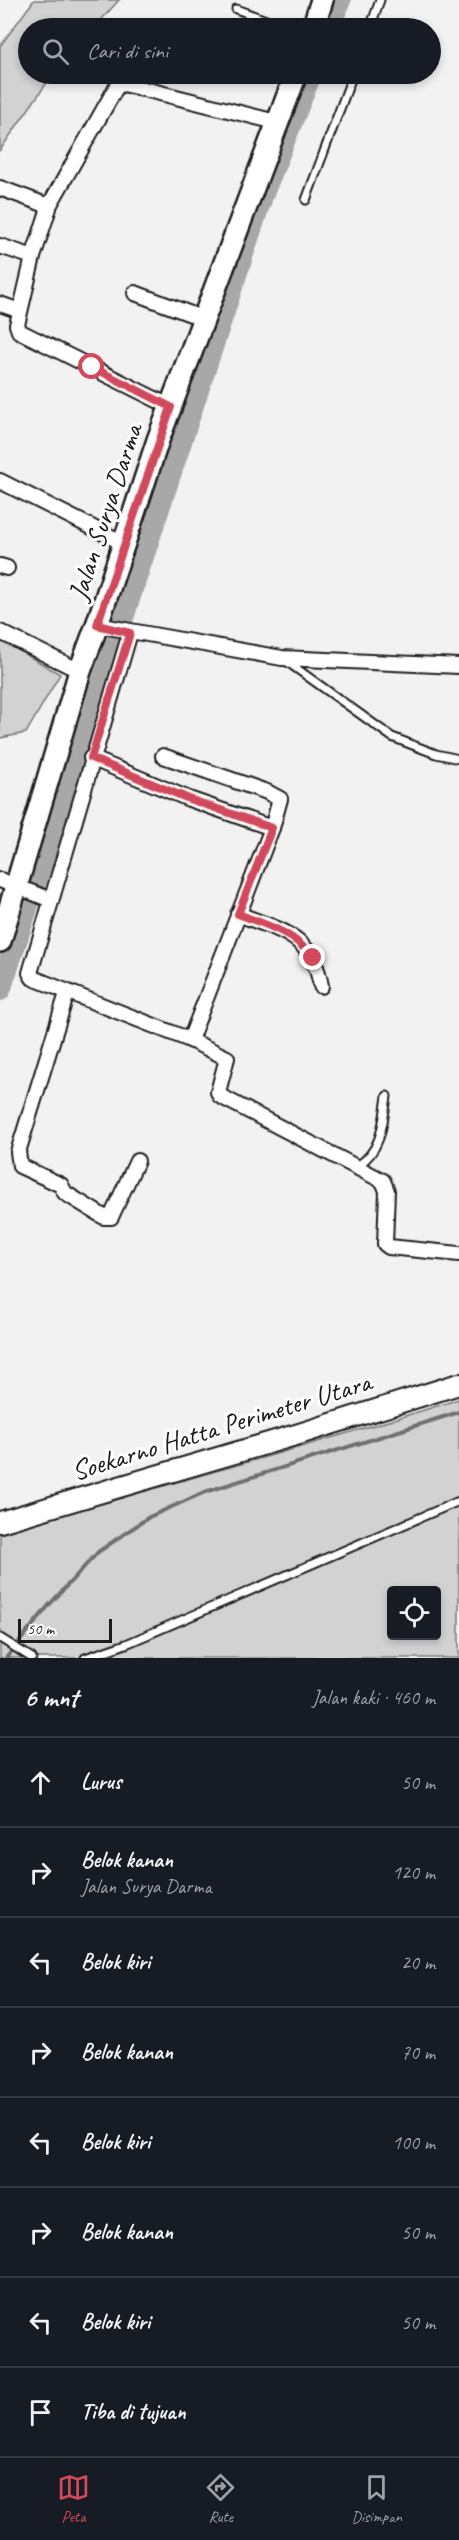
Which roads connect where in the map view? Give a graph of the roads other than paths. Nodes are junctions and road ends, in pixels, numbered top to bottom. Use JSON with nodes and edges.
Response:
{"nodes":[{"id":1,"x":322,"y":0,"type":"edge"},
{"id":2,"x":380,"y":0,"type":"edge"},
{"id":3,"x":236,"y":9,"type":"dead end"},
{"id":4,"x":261,"y":18,"type":"edge"},
{"id":5,"x":317,"y":18,"type":"edge"},
{"id":6,"x":374,"y":18,"type":"edge"},
{"id":7,"x":292,"y":84,"type":"edge"},
{"id":8,"x":349,"y":84,"type":"edge"},
{"id":9,"x":276,"y":122,"type":"junction"},
{"id":10,"x":0,"y":188,"type":"edge"},
{"id":11,"x":306,"y":200,"type":"dead end"},
{"id":12,"x":49,"y":206,"type":"junction"},
{"id":13,"x":0,"y":246,"type":"edge"},
{"id":14,"x":33,"y":257,"type":"junction"},
{"id":15,"x":135,"y":293,"type":"dead end"},
{"id":16,"x":0,"y":304,"type":"edge"},
{"id":17,"x":20,"y":311,"type":"junction"},
{"id":18,"x":204,"y":318,"type":"junction"},
{"id":19,"x":171,"y":407,"type":"junction"},
{"id":20,"x":0,"y":481,"type":"edge"},
{"id":21,"x":123,"y":543,"type":"junction"},
{"id":22,"x":101,"y":626,"type":"junction"},
{"id":23,"x":0,"y":632,"type":"edge"},
{"id":24,"x":128,"y":632,"type":"junction"},
{"id":25,"x":282,"y":658,"type":"junction"},
{"id":26,"x":459,"y":666,"type":"edge"},
{"id":27,"x":80,"y":671,"type":"junction"},
{"id":28,"x":163,"y":756,"type":"dead end"},
{"id":29,"x":91,"y":758,"type":"junction"},
{"id":30,"x":459,"y":759,"type":"edge"},
{"id":31,"x":272,"y":828,"type":"junction"},
{"id":32,"x":14,"y":886,"type":"edge"},
{"id":33,"x":46,"y":899,"type":"junction"},
{"id":34,"x":238,"y":914,"type":"junction"},
{"id":35,"x":0,"y":941,"type":"edge"},
{"id":36,"x":321,"y":986,"type":"dead end"},
{"id":37,"x":67,"y":993,"type":"junction"},
{"id":38,"x":190,"y":1040,"type":"junction"},
{"id":39,"x":387,"y":1096,"type":"dead end"},
{"id":40,"x":137,"y":1161,"type":"dead end"},
{"id":41,"x":357,"y":1167,"type":"junction"},
{"id":42,"x":459,"y":1254,"type":"edge"},
{"id":43,"x":459,"y":1384,"type":"edge"},
{"id":44,"x":459,"y":1501,"type":"edge"},
{"id":45,"x":0,"y":1522,"type":"edge"},
{"id":46,"x":1,"y":1638,"type":"edge"},
{"id":47,"x":30,"y":1658,"type":"edge"},
{"id":48,"x":86,"y":1658,"type":"edge"}],
"edges":[{"from":1,"to":5,"type":"main road"},
{"from":2,"to":6,"type":"lane"},
{"from":3,"to":4,"type":"lane"},
{"from":7,"to":9,"type":"main road","name":"Jalan Surya Darma"},
{"from":8,"to":11,"type":"lane"},
{"from":9,"to":12,"type":"street"},
{"from":9,"to":18,"type":"main road","name":"Jalan Surya Darma"},
{"from":10,"to":12,"type":"street"},
{"from":12,"to":14,"type":"street"},
{"from":13,"to":14,"type":"street"},
{"from":14,"to":17,"type":"street"},
{"from":15,"to":18,"type":"street"},
{"from":16,"to":17,"type":"street"},
{"from":17,"to":19,"type":"street"},
{"from":18,"to":19,"type":"main road","name":"Jalan Surya Darma"},
{"from":19,"to":21,"type":"main road","name":"Jalan Surya Darma"},
{"from":20,"to":21,"type":"street"},
{"from":21,"to":22,"type":"main road","name":"Jalan Surya Darma"},
{"from":22,"to":24,"type":"street"},
{"from":22,"to":27,"type":"main road","name":"Jalan Surya Darma"},
{"from":23,"to":27,"type":"street"},
{"from":24,"to":25,"type":"street"},
{"from":24,"to":29,"type":"street"},
{"from":25,"to":26,"type":"street"},
{"from":25,"to":30,"type":"lane"},
{"from":27,"to":32,"type":"main road","name":"Jalan Surya Darma"},
{"from":28,"to":31,"type":"street"},
{"from":29,"to":31,"type":"street"},
{"from":29,"to":33,"type":"street"},
{"from":31,"to":34,"type":"street"},
{"from":32,"to":33,"type":"street"},
{"from":32,"to":35,"type":"main road","name":"Jalan Surya Darma"},
{"from":33,"to":37,"type":"street"},
{"from":34,"to":36,"type":"street"},
{"from":34,"to":38,"type":"street"},
{"from":37,"to":38,"type":"street"},
{"from":37,"to":40,"type":"street"},
{"from":38,"to":41,"type":"street"},
{"from":39,"to":41,"type":"lane"},
{"from":41,"to":42,"type":"street"},
{"from":43,"to":45,"type":"main road","name":"Soekarno Hatta Perimeter Utara"},
{"from":44,"to":48,"type":"lane"},
{"from":46,"to":47,"type":"lane"}]}
